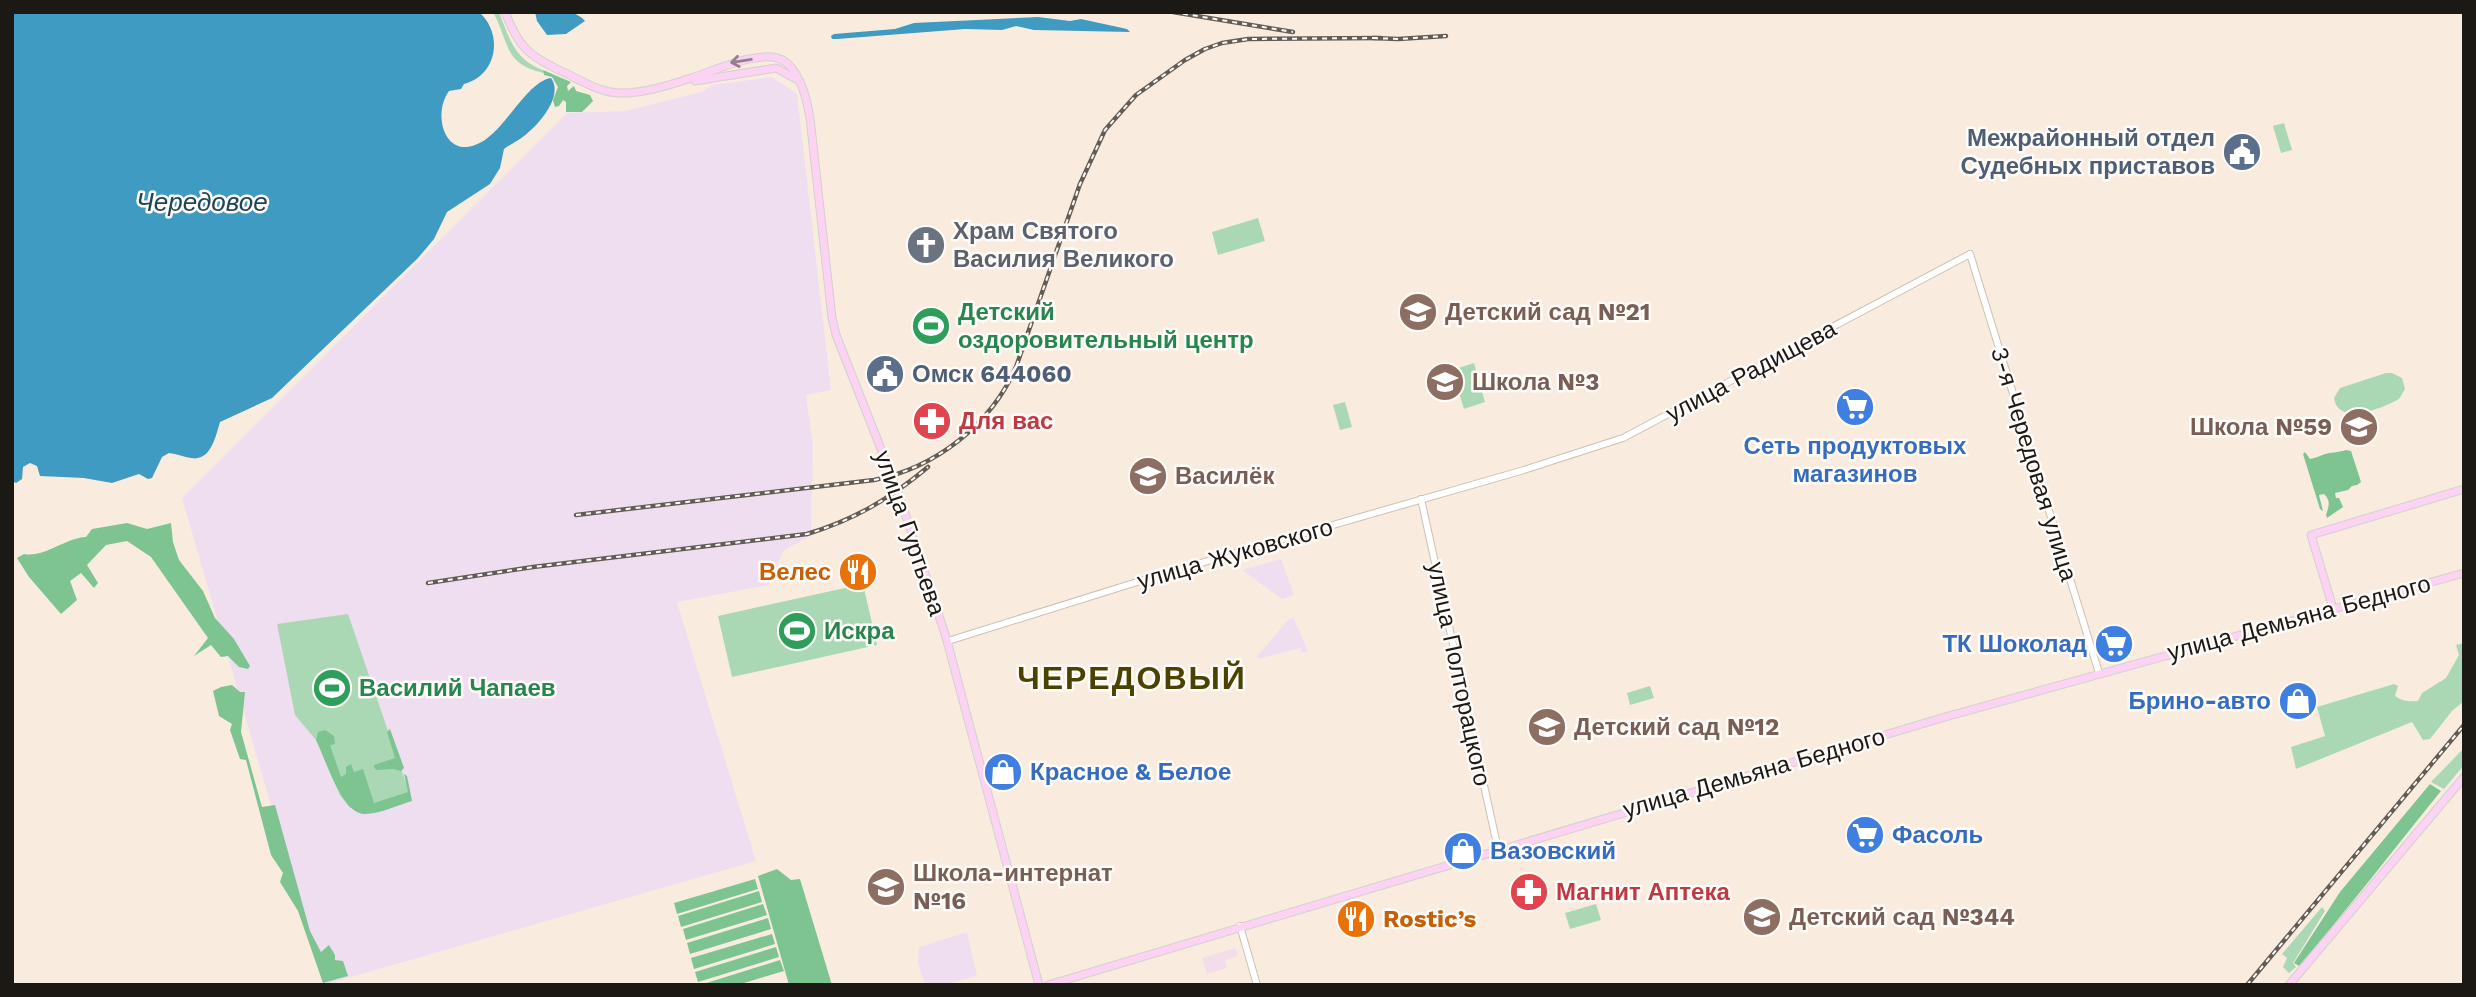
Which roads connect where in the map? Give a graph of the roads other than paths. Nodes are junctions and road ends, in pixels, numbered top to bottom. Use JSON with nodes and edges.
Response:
{"nodes":[{"id":1,"x":505,"y":12,"type":"edge"},
{"id":2,"x":799,"y":80,"type":"junction"},
{"id":3,"x":670,"y":85,"type":"junction"},
{"id":4,"x":1970,"y":254,"type":"joint"},
{"id":5,"x":1524,"y":470,"type":"joint"},
{"id":6,"x":2464,"y":489,"type":"edge"},
{"id":7,"x":1421,"y":499,"type":"junction"},
{"id":8,"x":2463,"y":573,"type":"edge"},
{"id":9,"x":2333,"y":608,"type":"junction"},
{"id":10,"x":948,"y":641,"type":"junction"},
{"id":11,"x":2099,"y":673,"type":"junction"},
{"id":12,"x":2464,"y":777,"type":"edge"},
{"id":13,"x":1498,"y":849,"type":"junction"},
{"id":14,"x":1240,"y":926,"type":"junction"},
{"id":15,"x":1039,"y":985,"type":"edge"},
{"id":16,"x":1048,"y":985,"type":"edge"},
{"id":17,"x":1257,"y":985,"type":"edge"},
{"id":18,"x":2289,"y":985,"type":"edge"}],
"edges":[{"from":1,"to":3,"type":"main road"},
{"from":2,"to":3,"type":"main road"},
{"from":2,"to":3,"type":"main road","one_way":true},
{"from":2,"to":10,"type":"main road","name":"улица Гуртьева"},
{"from":4,"to":5,"type":"street","name":"улица Радищева"},
{"from":4,"to":11,"type":"street","name":"3-я Чередовая улица"},
{"from":5,"to":7,"type":"street","name":"улица Жуковского"},
{"from":6,"to":9,"type":"main road"},
{"from":7,"to":10,"type":"street","name":"улица Жуковского"},
{"from":7,"to":13,"type":"street","name":"улица Полторацкого"},
{"from":8,"to":9,"type":"main road","name":"улица Демьяна Бедного"},
{"from":9,"to":11,"type":"main road","name":"улица Демьяна Бедного"},
{"from":10,"to":15,"type":"main road","name":"улица Гуртьева"},
{"from":11,"to":13,"type":"main road","name":"улица Демьяна Бедного"},
{"from":12,"to":18,"type":"main road"},
{"from":13,"to":14,"type":"main road","name":"улица Демьяна Бедного"},
{"from":14,"to":16,"type":"main road","name":"улица Демьяна Бедного"},
{"from":14,"to":17,"type":"street"}]}
